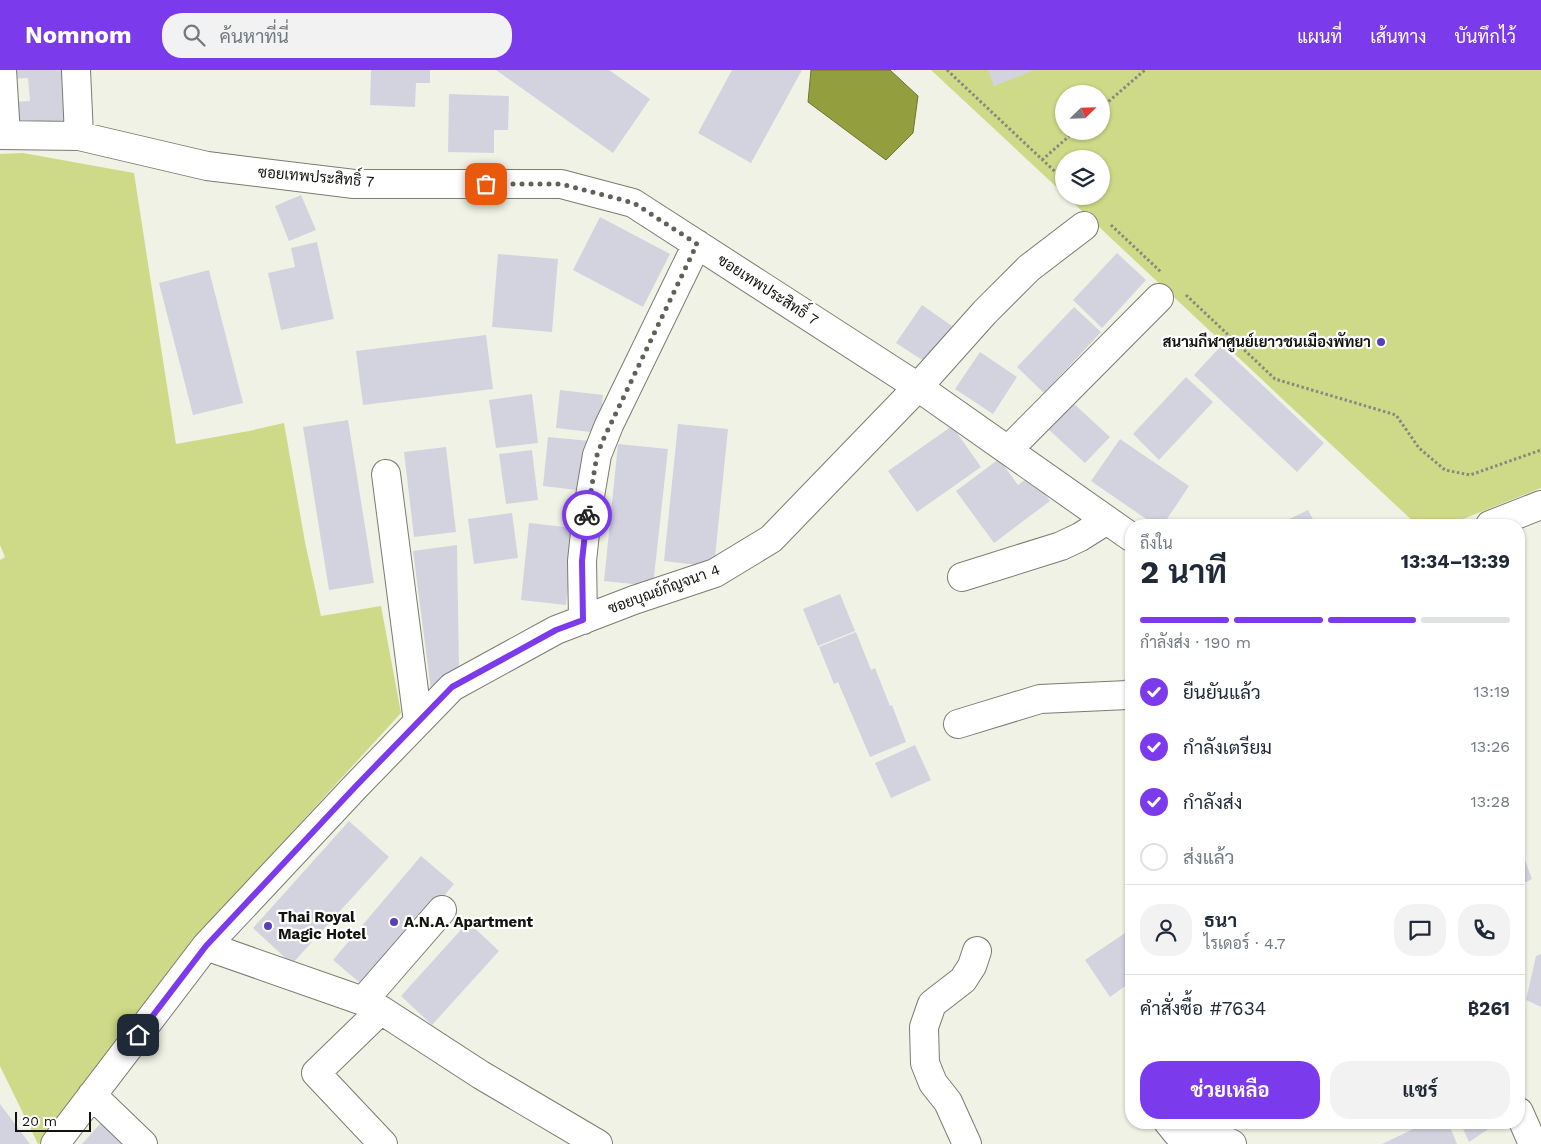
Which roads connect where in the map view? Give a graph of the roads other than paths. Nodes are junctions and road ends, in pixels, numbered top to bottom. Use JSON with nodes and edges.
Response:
{"nodes":[{"id":1,"x":2,"y":70,"type":"edge"},
{"id":2,"x":76,"y":70,"type":"edge"},
{"id":3,"x":3,"y":135,"type":"edge"},
{"id":4,"x":79,"y":136,"type":"junction"},
{"id":5,"x":1084,"y":226,"type":"dead end"},
{"id":6,"x":697,"y":244,"type":"junction"},
{"id":7,"x":1159,"y":298,"type":"dead end"},
{"id":8,"x":918,"y":387,"type":"junction"},
{"id":9,"x":1008,"y":450,"type":"junction"},
{"id":10,"x":386,"y":474,"type":"dead end"},
{"id":11,"x":1541,"y":505,"type":"edge"},
{"id":12,"x":1505,"y":519,"type":"edge"},
{"id":13,"x":1107,"y":520,"type":"junction"},
{"id":14,"x":1125,"y":533,"type":"edge"},
{"id":15,"x":962,"y":577,"type":"dead end"},
{"id":16,"x":583,"y":620,"type":"junction"},
{"id":17,"x":1125,"y":695,"type":"edge"},
{"id":18,"x":418,"y":722,"type":"junction"},
{"id":19,"x":958,"y":724,"type":"dead end"},
{"id":20,"x":442,"y":910,"type":"dead end"},
{"id":21,"x":206,"y":946,"type":"junction"},
{"id":22,"x":977,"y":951,"type":"dead end"},
{"id":23,"x":372,"y":1005,"type":"junction"},
{"id":24,"x":92,"y":1095,"type":"junction"},
{"id":25,"x":1525,"y":1125,"type":"edge"},
{"id":26,"x":1174,"y":1129,"type":"edge"},
{"id":27,"x":55,"y":1144,"type":"edge"},
{"id":28,"x":143,"y":1144,"type":"edge"},
{"id":29,"x":383,"y":1144,"type":"edge"},
{"id":30,"x":598,"y":1144,"type":"edge"},
{"id":31,"x":968,"y":1144,"type":"edge"},
{"id":32,"x":1232,"y":1144,"type":"edge"},
{"id":33,"x":1534,"y":1144,"type":"edge"}],
"edges":[{"from":1,"to":3,"type":"street"},
{"from":2,"to":4,"type":"street"},
{"from":3,"to":4,"type":"street","name":"ซอยเทพประสิทธิ์ 7"},
{"from":4,"to":6,"type":"street","name":"ซอยเทพประสิทธิ์ 7"},
{"from":5,"to":8,"type":"street","name":"ซอยบุณย์กัญจนา 4"},
{"from":6,"to":8,"type":"street","name":"ซอยเทพประสิทธิ์ 7"},
{"from":6,"to":16,"type":"street"},
{"from":7,"to":9,"type":"street"},
{"from":8,"to":9,"type":"street","name":"ซอยเทพประสิทธิ์ 7"},
{"from":8,"to":16,"type":"street","name":"ซอยบุณย์กัญจนา 4"},
{"from":9,"to":13,"type":"street","name":"ซอยเทพประสิทธิ์ 7"},
{"from":10,"to":18,"type":"street"},
{"from":11,"to":12,"type":"street"},
{"from":13,"to":14,"type":"street","name":"ซอยเทพประสิทธิ์ 7"},
{"from":13,"to":15,"type":"street"},
{"from":16,"to":18,"type":"street","name":"ซอยบุณย์กัญจนา 4"},
{"from":17,"to":19,"type":"street"},
{"from":18,"to":21,"type":"street","name":"ซอยบุณย์กัญจนา 4"},
{"from":20,"to":23,"type":"street"},
{"from":21,"to":23,"type":"street"},
{"from":21,"to":24,"type":"street","name":"ซอยบุณย์กัญจนา 4"},
{"from":22,"to":31,"type":"street"},
{"from":23,"to":29,"type":"street"},
{"from":23,"to":30,"type":"street"},
{"from":24,"to":27,"type":"street","name":"ซอยบุณย์กัญจนา 4"},
{"from":24,"to":28,"type":"street"},
{"from":25,"to":33,"type":"street"},
{"from":26,"to":32,"type":"street"}]}
